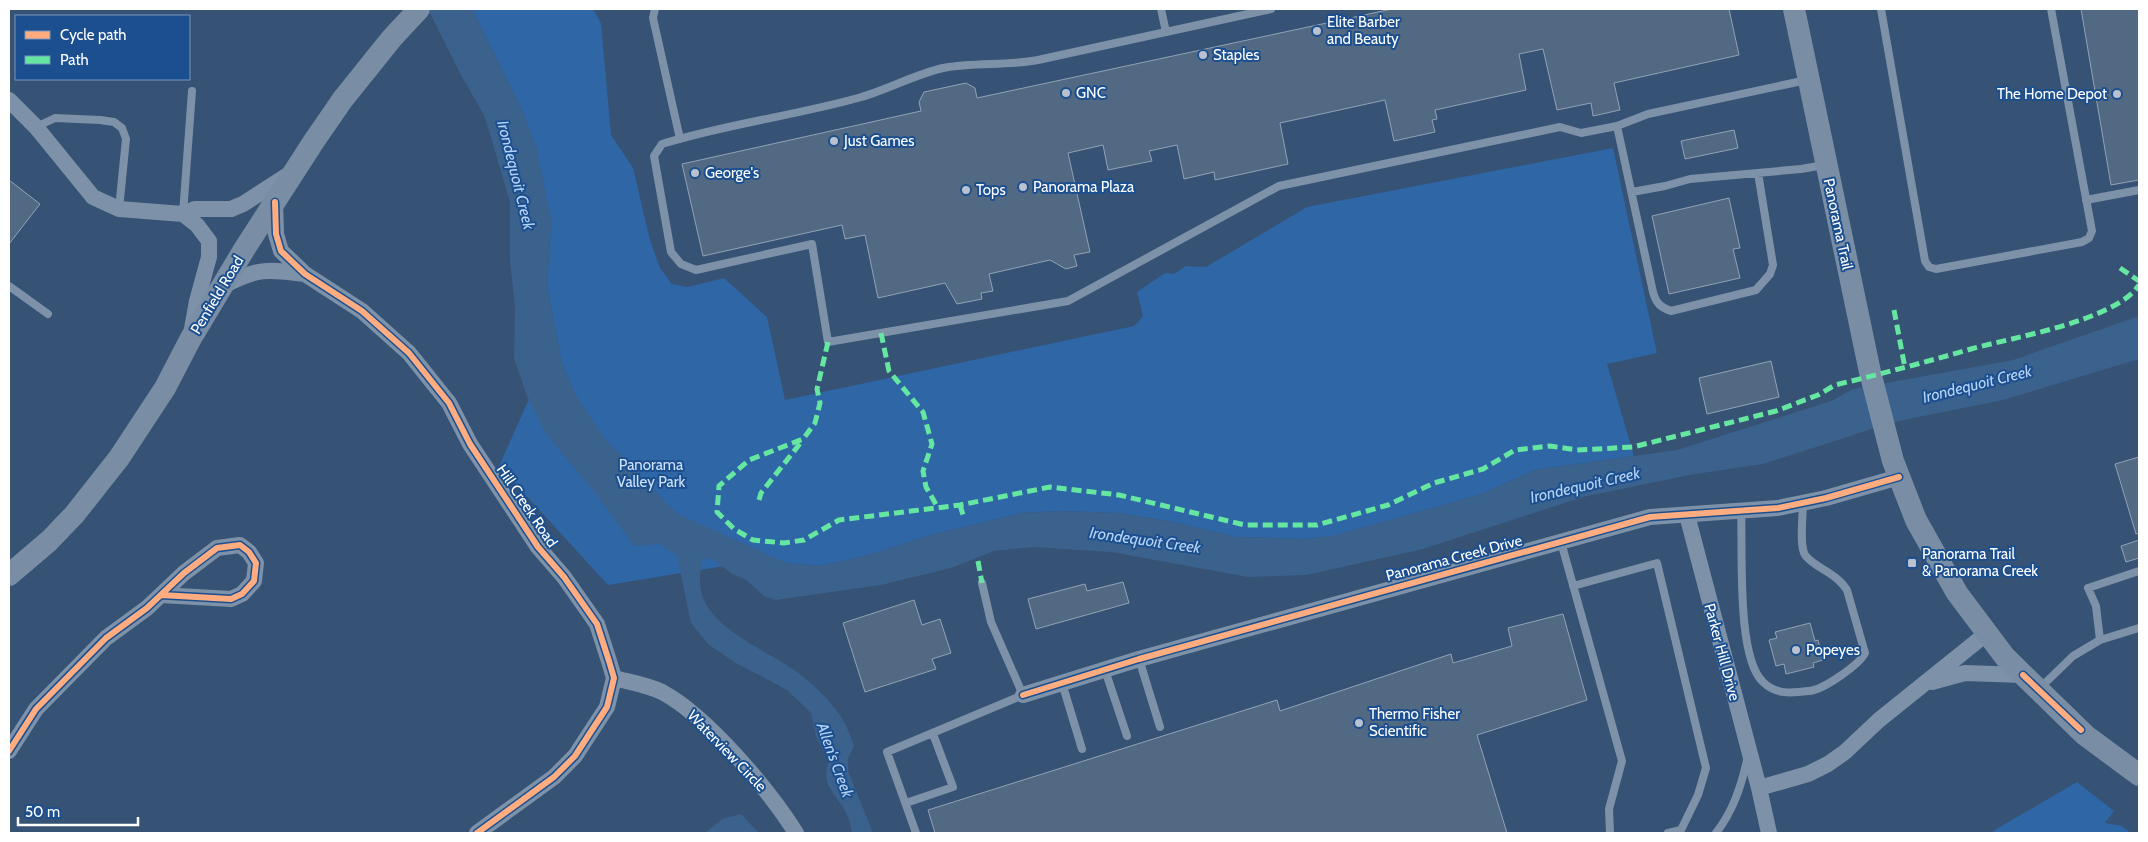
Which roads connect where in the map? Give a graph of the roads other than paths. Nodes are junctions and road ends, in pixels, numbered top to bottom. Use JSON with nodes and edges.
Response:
{"nodes":[{"id":1,"x":419,"y":9,"type":"edge"},
{"id":2,"x":654,"y":9,"type":"edge"},
{"id":3,"x":1161,"y":9,"type":"edge"},
{"id":4,"x":1271,"y":9,"type":"edge"},
{"id":5,"x":1794,"y":9,"type":"edge"},
{"id":6,"x":1881,"y":9,"type":"edge"},
{"id":7,"x":2051,"y":9,"type":"edge"},
{"id":8,"x":1166,"y":32,"type":"junction"},
{"id":9,"x":1809,"y":79,"type":"junction"},
{"id":10,"x":192,"y":91,"type":"dead end"},
{"id":11,"x":9,"y":100,"type":"edge"},
{"id":12,"x":1617,"y":126,"type":"junction"},
{"id":13,"x":36,"y":127,"type":"junction"},
{"id":14,"x":680,"y":139,"type":"junction"},
{"id":15,"x":1826,"y":165,"type":"junction"},
{"id":16,"x":295,"y":171,"type":"junction"},
{"id":17,"x":1758,"y":173,"type":"junction"},
{"id":18,"x":2139,"y":190,"type":"edge"},
{"id":19,"x":1632,"y":192,"type":"junction"},
{"id":20,"x":2086,"y":200,"type":"junction"},
{"id":21,"x":275,"y":202,"type":"junction"},
{"id":22,"x":120,"y":209,"type":"junction"},
{"id":23,"x":183,"y":214,"type":"junction"},
{"id":24,"x":305,"y":274,"type":"junction"},
{"id":25,"x":9,"y":286,"type":"edge"},
{"id":26,"x":222,"y":286,"type":"junction"},
{"id":27,"x":48,"y":314,"type":"dead end"},
{"id":28,"x":190,"y":338,"type":"junction"},
{"id":29,"x":1898,"y":477,"type":"junction"},
{"id":30,"x":1803,"y":503,"type":"junction"},
{"id":31,"x":1741,"y":511,"type":"junction"},
{"id":32,"x":1687,"y":515,"type":"junction"},
{"id":33,"x":1561,"y":542,"type":"junction"},
{"id":34,"x":2139,"y":571,"type":"edge"},
{"id":35,"x":9,"y":575,"type":"edge"},
{"id":36,"x":982,"y":583,"type":"dead end"},
{"id":37,"x":1573,"y":586,"type":"junction"},
{"id":38,"x":161,"y":595,"type":"junction"},
{"id":39,"x":2139,"y":628,"type":"edge"},
{"id":40,"x":1986,"y":634,"type":"junction"},
{"id":41,"x":2100,"y":640,"type":"junction"},
{"id":42,"x":1139,"y":659,"type":"junction"},
{"id":43,"x":1105,"y":670,"type":"junction"},
{"id":44,"x":614,"y":678,"type":"junction"},
{"id":45,"x":1062,"y":683,"type":"junction"},
{"id":46,"x":2030,"y":683,"type":"junction"},
{"id":47,"x":1925,"y":684,"type":"junction"},
{"id":48,"x":1023,"y":695,"type":"junction"},
{"id":49,"x":1160,"y":727,"type":"dead end"},
{"id":50,"x":933,"y":734,"type":"junction"},
{"id":51,"x":1127,"y":736,"type":"dead end"},
{"id":52,"x":1082,"y":749,"type":"dead end"},
{"id":53,"x":9,"y":751,"type":"edge"},
{"id":54,"x":1749,"y":753,"type":"junction"},
{"id":55,"x":2139,"y":775,"type":"edge"},
{"id":56,"x":1758,"y":788,"type":"junction"},
{"id":57,"x":906,"y":803,"type":"junction"},
{"id":58,"x":477,"y":833,"type":"edge"},
{"id":59,"x":796,"y":833,"type":"edge"},
{"id":60,"x":916,"y":833,"type":"edge"},
{"id":61,"x":1610,"y":833,"type":"edge"},
{"id":62,"x":1668,"y":833,"type":"edge"},
{"id":63,"x":1716,"y":833,"type":"edge"},
{"id":64,"x":1769,"y":833,"type":"edge"}],
"edges":[{"from":1,"to":16,"type":"main road","name":"Penfield Road"},
{"from":2,"to":14,"type":"lane"},
{"from":3,"to":8,"type":"lane"},
{"from":4,"to":8,"type":"lane"},
{"from":5,"to":9,"type":"main road","name":"Panorama Trail"},
{"from":6,"to":20,"type":"lane"},
{"from":7,"to":20,"type":"lane"},
{"from":8,"to":14,"type":"lane"},
{"from":9,"to":12,"type":"lane"},
{"from":9,"to":15,"type":"main road","name":"Panorama Trail"},
{"from":10,"to":23,"type":"lane"},
{"from":11,"to":13,"type":"street"},
{"from":12,"to":14,"type":"lane"},
{"from":12,"to":19,"type":"lane"},
{"from":13,"to":22,"type":"street"},
{"from":13,"to":22,"type":"lane"},
{"from":15,"to":17,"type":"lane"},
{"from":15,"to":29,"type":"main road","name":"Panorama Trail"},
{"from":16,"to":21,"type":"main road","name":"Penfield Road"},
{"from":16,"to":23,"type":"street"},
{"from":17,"to":19,"type":"lane"},
{"from":17,"to":19,"type":"lane"},
{"from":18,"to":20,"type":"lane"},
{"from":21,"to":24,"type":"street","name":"Hill Creek Road"},
{"from":21,"to":26,"type":"main road","name":"Penfield Road"},
{"from":22,"to":23,"type":"street"},
{"from":23,"to":28,"type":"street"},
{"from":24,"to":26,"type":"street","name":"Hill Creek Road"},
{"from":24,"to":44,"type":"street","name":"Hill Creek Road"},
{"from":25,"to":27,"type":"lane"},
{"from":26,"to":28,"type":"main road","name":"Penfield Road"},
{"from":28,"to":35,"type":"main road","name":"Penfield Road"},
{"from":29,"to":30,"type":"street","name":"Panorama Creek Drive"},
{"from":29,"to":40,"type":"main road","name":"Panorama Trail"},
{"from":30,"to":31,"type":"street","name":"Panorama Creek Drive"},
{"from":30,"to":31,"type":"lane"},
{"from":31,"to":32,"type":"street","name":"Panorama Creek Drive"},
{"from":32,"to":33,"type":"street","name":"Panorama Creek Drive"},
{"from":32,"to":54,"type":"street","name":"Parker Hill Drive"},
{"from":33,"to":37,"type":"lane"},
{"from":33,"to":42,"type":"street","name":"Panorama Creek Drive"},
{"from":34,"to":41,"type":"lane"},
{"from":36,"to":48,"type":"lane"},
{"from":37,"to":61,"type":"lane"},
{"from":37,"to":62,"type":"lane"},
{"from":38,"to":38,"type":"street"},
{"from":38,"to":53,"type":"street"},
{"from":39,"to":41,"type":"lane"},
{"from":40,"to":46,"type":"main road","name":"Panorama Trail"},
{"from":40,"to":47,"type":"street"},
{"from":41,"to":46,"type":"lane"},
{"from":42,"to":43,"type":"street","name":"Panorama Creek Drive"},
{"from":42,"to":49,"type":"lane"},
{"from":43,"to":45,"type":"street","name":"Panorama Creek Drive"},
{"from":43,"to":51,"type":"lane"},
{"from":44,"to":58,"type":"street"},
{"from":44,"to":59,"type":"street","name":"Waterview Circle"},
{"from":45,"to":48,"type":"street","name":"Panorama Creek Drive"},
{"from":45,"to":52,"type":"lane"},
{"from":46,"to":47,"type":"street"},
{"from":46,"to":55,"type":"main road","name":"Panorama Trail"},
{"from":47,"to":56,"type":"street"},
{"from":48,"to":50,"type":"lane"},
{"from":50,"to":57,"type":"lane"},
{"from":50,"to":57,"type":"lane"},
{"from":54,"to":56,"type":"street","name":"Parker Hill Drive"},
{"from":54,"to":63,"type":"lane"},
{"from":56,"to":64,"type":"street","name":"Parker Hill Drive"},
{"from":57,"to":60,"type":"lane"}]}
